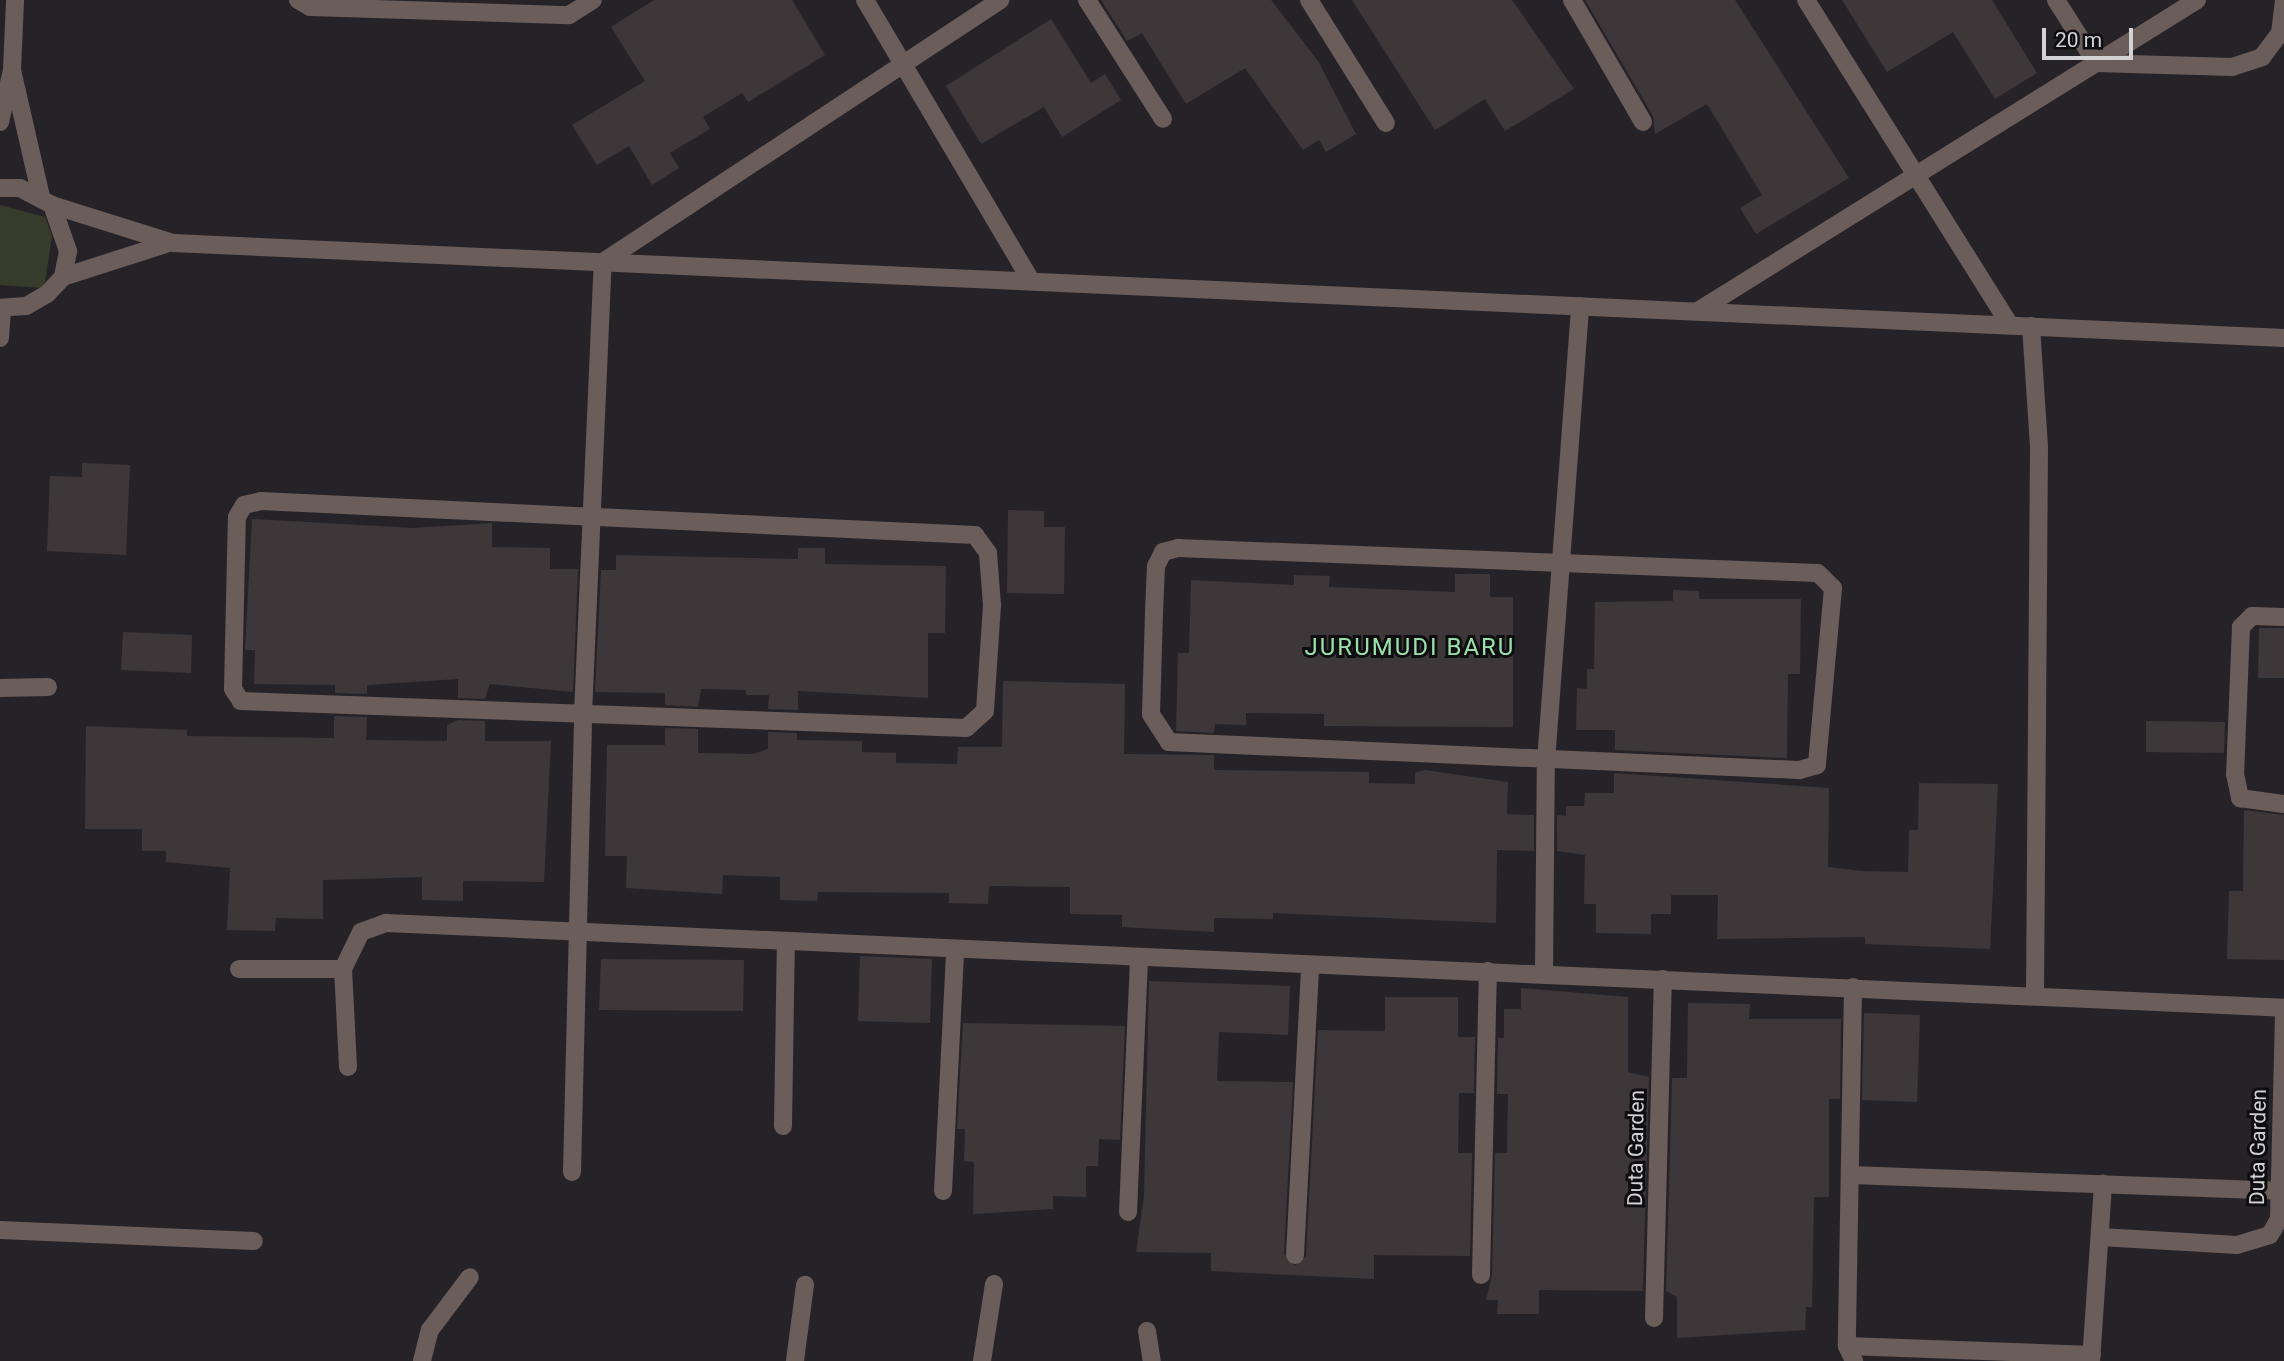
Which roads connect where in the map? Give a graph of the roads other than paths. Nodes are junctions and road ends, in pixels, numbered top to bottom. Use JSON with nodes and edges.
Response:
{"nodes":[{"id":1,"x":15,"y":0,"type":"edge"},
{"id":2,"x":298,"y":0,"type":"edge"},
{"id":3,"x":593,"y":0,"type":"edge"},
{"id":4,"x":865,"y":0,"type":"edge"},
{"id":5,"x":1001,"y":0,"type":"edge"},
{"id":6,"x":1087,"y":0,"type":"edge"},
{"id":7,"x":1309,"y":0,"type":"edge"},
{"id":8,"x":1572,"y":0,"type":"edge"},
{"id":9,"x":1806,"y":0,"type":"edge"},
{"id":10,"x":2056,"y":0,"type":"edge"},
{"id":11,"x":2197,"y":0,"type":"edge"},
{"id":12,"x":2284,"y":0,"type":"edge"},
{"id":13,"x":565,"y":8,"type":"edge"},
{"id":14,"x":902,"y":61,"type":"junction"},
{"id":15,"x":2096,"y":62,"type":"junction"},
{"id":16,"x":12,"y":70,"type":"junction"},
{"id":17,"x":1163,"y":119,"type":"dead end"},
{"id":18,"x":0,"y":122,"type":"edge"},
{"id":19,"x":1643,"y":122,"type":"dead end"},
{"id":20,"x":1386,"y":123,"type":"dead end"},
{"id":21,"x":1915,"y":176,"type":"junction"},
{"id":22,"x":0,"y":188,"type":"edge"},
{"id":23,"x":46,"y":201,"type":"junction"},
{"id":24,"x":173,"y":243,"type":"junction"},
{"id":25,"x":603,"y":262,"type":"junction"},
{"id":26,"x":63,"y":277,"type":"junction"},
{"id":27,"x":1031,"y":281,"type":"junction"},
{"id":28,"x":1580,"y":306,"type":"junction"},
{"id":29,"x":1,"y":308,"type":"edge"},
{"id":30,"x":1698,"y":311,"type":"junction"},
{"id":31,"x":2010,"y":325,"type":"junction"},
{"id":32,"x":2031,"y":326,"type":"junction"},
{"id":33,"x":0,"y":338,"type":"edge"},
{"id":34,"x":2284,"y":338,"type":"edge"},
{"id":35,"x":594,"y":518,"type":"junction"},
{"id":36,"x":1559,"y":560,"type":"junction"},
{"id":37,"x":2284,"y":617,"type":"edge"},
{"id":38,"x":48,"y":687,"type":"dead end"},
{"id":39,"x":0,"y":688,"type":"edge"},
{"id":40,"x":583,"y":714,"type":"junction"},
{"id":41,"x":1546,"y":761,"type":"junction"},
{"id":42,"x":2284,"y":804,"type":"edge"},
{"id":43,"x":579,"y":931,"type":"junction"},
{"id":44,"x":786,"y":943,"type":"junction"},
{"id":45,"x":955,"y":951,"type":"junction"},
{"id":46,"x":1139,"y":959,"type":"junction"},
{"id":47,"x":1310,"y":965,"type":"junction"},
{"id":48,"x":239,"y":969,"type":"dead end"},
{"id":49,"x":343,"y":969,"type":"junction"},
{"id":50,"x":1488,"y":971,"type":"junction"},
{"id":51,"x":1544,"y":972,"type":"junction"},
{"id":52,"x":1663,"y":979,"type":"junction"},
{"id":53,"x":1853,"y":988,"type":"junction"},
{"id":54,"x":2035,"y":994,"type":"junction"},
{"id":55,"x":2284,"y":1008,"type":"edge"},
{"id":56,"x":2284,"y":1013,"type":"edge"},
{"id":57,"x":348,"y":1067,"type":"dead end"},
{"id":58,"x":783,"y":1126,"type":"dead end"},
{"id":59,"x":572,"y":1171,"type":"dead end"},
{"id":60,"x":1851,"y":1175,"type":"junction"},
{"id":61,"x":2103,"y":1183,"type":"junction"},
{"id":62,"x":943,"y":1191,"type":"dead end"},
{"id":63,"x":2279,"y":1191,"type":"junction"},
{"id":64,"x":1128,"y":1212,"type":"dead end"},
{"id":65,"x":0,"y":1230,"type":"edge"},
{"id":66,"x":2101,"y":1237,"type":"junction"},
{"id":67,"x":254,"y":1241,"type":"dead end"},
{"id":68,"x":1295,"y":1255,"type":"dead end"},
{"id":69,"x":1481,"y":1275,"type":"dead end"},
{"id":70,"x":470,"y":1277,"type":"dead end"},
{"id":71,"x":993,"y":1284,"type":"dead end"},
{"id":72,"x":805,"y":1286,"type":"dead end"},
{"id":73,"x":1654,"y":1318,"type":"dead end"},
{"id":74,"x":1147,"y":1331,"type":"dead end"},
{"id":75,"x":1850,"y":1353,"type":"edge"},
{"id":76,"x":2092,"y":1358,"type":"edge"},
{"id":77,"x":422,"y":1361,"type":"edge"},
{"id":78,"x":796,"y":1361,"type":"edge"},
{"id":79,"x":982,"y":1361,"type":"edge"},
{"id":80,"x":1152,"y":1361,"type":"edge"}],
"edges":[{"from":1,"to":16,"type":"street"},
{"from":2,"to":13,"type":"street"},
{"from":3,"to":13,"type":"street"},
{"from":4,"to":14,"type":"street"},
{"from":5,"to":14,"type":"street"},
{"from":6,"to":17,"type":"street"},
{"from":7,"to":20,"type":"street"},
{"from":8,"to":19,"type":"street"},
{"from":9,"to":21,"type":"street"},
{"from":10,"to":15,"type":"street"},
{"from":11,"to":15,"type":"street"},
{"from":12,"to":15,"type":"street"},
{"from":14,"to":25,"type":"street"},
{"from":14,"to":27,"type":"street"},
{"from":15,"to":21,"type":"street"},
{"from":16,"to":18,"type":"street"},
{"from":16,"to":23,"type":"street"},
{"from":21,"to":30,"type":"street"},
{"from":21,"to":31,"type":"street"},
{"from":22,"to":23,"type":"street"},
{"from":23,"to":24,"type":"street"},
{"from":23,"to":26,"type":"street"},
{"from":24,"to":25,"type":"street"},
{"from":24,"to":26,"type":"street"},
{"from":25,"to":27,"type":"street"},
{"from":25,"to":35,"type":"street"},
{"from":26,"to":29,"type":"street"},
{"from":27,"to":28,"type":"street"},
{"from":28,"to":30,"type":"street"},
{"from":28,"to":36,"type":"street"},
{"from":29,"to":33,"type":"street"},
{"from":30,"to":31,"type":"street"},
{"from":31,"to":32,"type":"street"},
{"from":32,"to":34,"type":"street"},
{"from":32,"to":54,"type":"street"},
{"from":35,"to":40,"type":"street"},
{"from":35,"to":40,"type":"street"},
{"from":35,"to":40,"type":"street"},
{"from":36,"to":41,"type":"street"},
{"from":36,"to":41,"type":"street"},
{"from":36,"to":41,"type":"street"},
{"from":37,"to":42,"type":"street"},
{"from":38,"to":39,"type":"street"},
{"from":40,"to":43,"type":"street"},
{"from":41,"to":51,"type":"street"},
{"from":43,"to":44,"type":"street"},
{"from":43,"to":49,"type":"street"},
{"from":43,"to":59,"type":"street"},
{"from":44,"to":45,"type":"street"},
{"from":44,"to":58,"type":"street"},
{"from":45,"to":46,"type":"street"},
{"from":45,"to":62,"type":"street"},
{"from":46,"to":47,"type":"street"},
{"from":46,"to":64,"type":"street"},
{"from":47,"to":50,"type":"street"},
{"from":47,"to":68,"type":"street"},
{"from":48,"to":49,"type":"street"},
{"from":49,"to":57,"type":"street"},
{"from":50,"to":51,"type":"street"},
{"from":50,"to":69,"type":"street"},
{"from":51,"to":52,"type":"street"},
{"from":52,"to":53,"type":"street"},
{"from":52,"to":73,"type":"street","name":"Duta Garden"},
{"from":53,"to":54,"type":"street"},
{"from":53,"to":60,"type":"street"},
{"from":54,"to":55,"type":"street"},
{"from":56,"to":63,"type":"street","name":"Duta Garden"},
{"from":60,"to":61,"type":"street"},
{"from":60,"to":75,"type":"street"},
{"from":61,"to":63,"type":"street"},
{"from":61,"to":66,"type":"street"},
{"from":63,"to":66,"type":"street","name":"Duta Garden"},
{"from":65,"to":67,"type":"street"},
{"from":66,"to":76,"type":"street"},
{"from":70,"to":77,"type":"street"},
{"from":71,"to":79,"type":"street"},
{"from":72,"to":78,"type":"street"},
{"from":74,"to":80,"type":"street"},
{"from":75,"to":76,"type":"street"}]}
